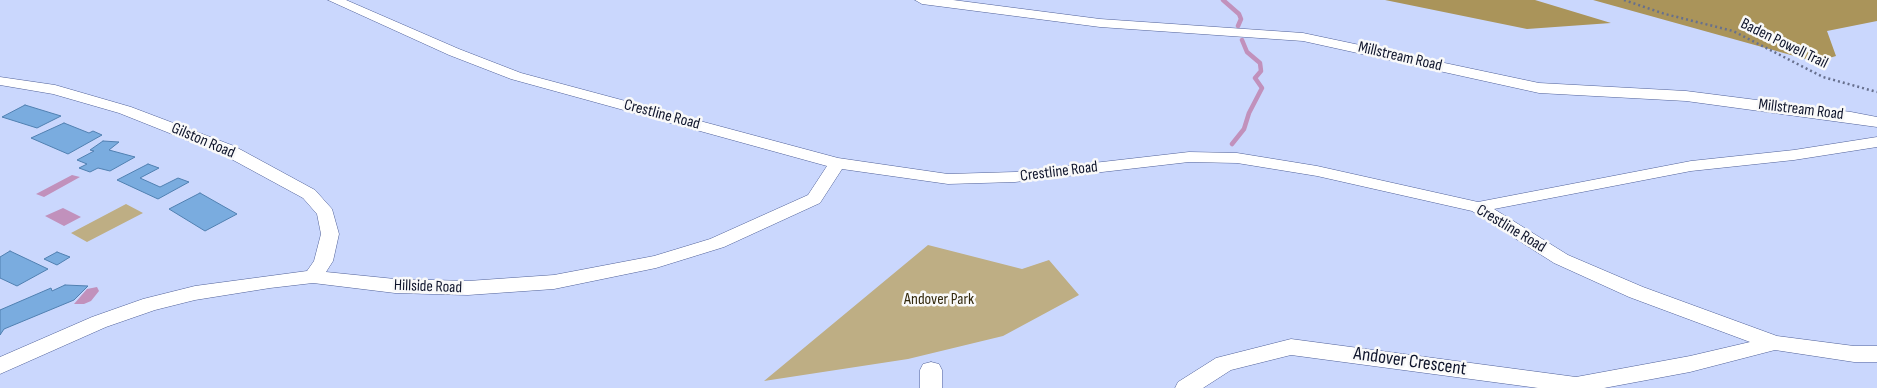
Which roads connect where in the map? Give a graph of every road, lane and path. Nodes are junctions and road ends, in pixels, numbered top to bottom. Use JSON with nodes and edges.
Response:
{"nodes":[{"id":1,"x":335,"y":0,"type":"edge"},
{"id":2,"x":922,"y":0,"type":"edge"},
{"id":3,"x":1624,"y":0,"type":"edge"},
{"id":4,"x":0,"y":80,"type":"edge"},
{"id":5,"x":1877,"y":92,"type":"edge"},
{"id":6,"x":1877,"y":122,"type":"edge"},
{"id":7,"x":1877,"y":142,"type":"edge"},
{"id":8,"x":837,"y":163,"type":"junction"},
{"id":9,"x":1478,"y":207,"type":"junction"},
{"id":10,"x":313,"y":277,"type":"junction"},
{"id":11,"x":1775,"y":343,"type":"junction"},
{"id":12,"x":1877,"y":354,"type":"edge"},
{"id":13,"x":0,"y":366,"type":"edge"},
{"id":14,"x":1186,"y":388,"type":"edge"}],
"edges":[{"from":1,"to":8,"type":"street","name":"Crestline Road"},
{"from":2,"to":6,"type":"street","name":"Millstream Road"},
{"from":3,"to":5,"type":"path","name":"Baden Powell Trail"},
{"from":4,"to":10,"type":"street","name":"Gilston Road"},
{"from":7,"to":9,"type":"street","name":"Millstream Road"},
{"from":8,"to":9,"type":"street","name":"Crestline Road"},
{"from":8,"to":10,"type":"street","name":"Hillside Road"},
{"from":9,"to":11,"type":"street","name":"Crestline Road"},
{"from":10,"to":13,"type":"street","name":"Hillside Road"},
{"from":11,"to":12,"type":"street","name":"Andover Crescent"},
{"from":11,"to":14,"type":"street","name":"Andover Crescent"}]}
